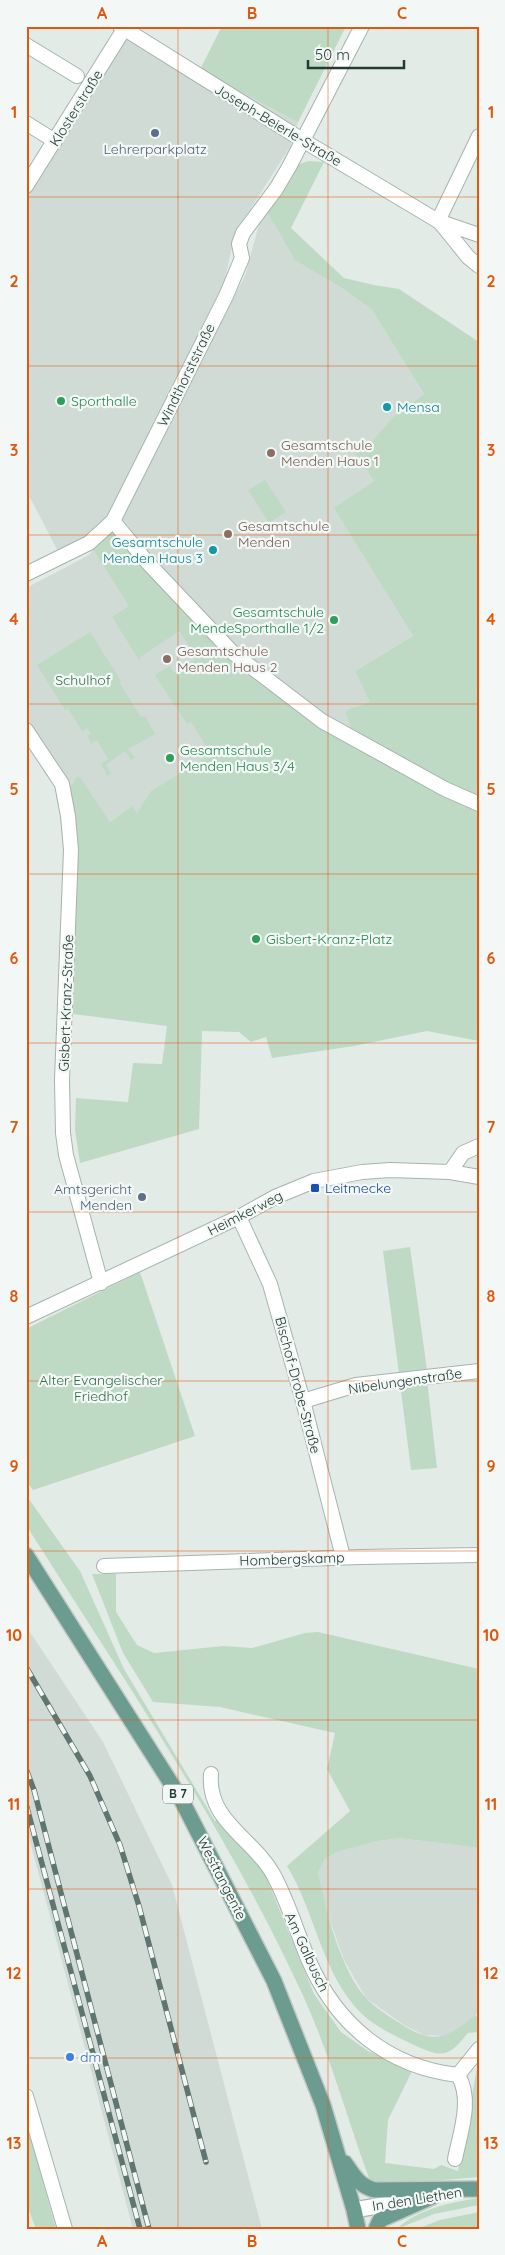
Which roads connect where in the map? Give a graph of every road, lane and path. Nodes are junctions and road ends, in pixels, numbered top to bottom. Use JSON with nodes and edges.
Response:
{"nodes":[{"id":1,"x":362,"y":26,"type":"edge"},
{"id":2,"x":124,"y":27,"type":"edge"},
{"id":3,"x":26,"y":44,"type":"edge"},
{"id":4,"x":77,"y":76,"type":"dead end"},
{"id":5,"x":26,"y":123,"type":"edge"},
{"id":6,"x":479,"y":136,"type":"edge"},
{"id":7,"x":55,"y":141,"type":"junction"},
{"id":8,"x":304,"y":141,"type":"junction"},
{"id":9,"x":26,"y":186,"type":"edge"},
{"id":10,"x":438,"y":221,"type":"junction"},
{"id":11,"x":479,"y":235,"type":"edge"},
{"id":12,"x":479,"y":266,"type":"edge"},
{"id":13,"x":113,"y":522,"type":"junction"},
{"id":14,"x":26,"y":574,"type":"edge"},
{"id":15,"x":26,"y":730,"type":"edge"},
{"id":16,"x":479,"y":804,"type":"edge"},
{"id":17,"x":479,"y":1146,"type":"edge"},
{"id":18,"x":450,"y":1172,"type":"junction"},
{"id":19,"x":479,"y":1178,"type":"edge"},
{"id":20,"x":239,"y":1217,"type":"junction"},
{"id":21,"x":101,"y":1283,"type":"junction"},
{"id":22,"x":26,"y":1317,"type":"edge"},
{"id":23,"x":479,"y":1371,"type":"edge"},
{"id":24,"x":303,"y":1401,"type":"junction"},
{"id":25,"x":26,"y":1554,"type":"edge"},
{"id":26,"x":479,"y":1555,"type":"edge"},
{"id":27,"x":343,"y":1557,"type":"junction"},
{"id":28,"x":104,"y":1566,"type":"dead end"},
{"id":29,"x":211,"y":1774,"type":"dead end"},
{"id":30,"x":479,"y":2048,"type":"edge"},
{"id":31,"x":458,"y":2075,"type":"junction"},
{"id":32,"x":26,"y":2096,"type":"edge"},
{"id":33,"x":337,"y":2152,"type":"junction"},
{"id":34,"x":455,"y":2159,"type":"dead end"},
{"id":35,"x":479,"y":2189,"type":"edge"},
{"id":36,"x":432,"y":2197,"type":"junction"},
{"id":37,"x":354,"y":2210,"type":"junction"},
{"id":38,"x":65,"y":2229,"type":"edge"},
{"id":39,"x":358,"y":2229,"type":"edge"},
{"id":40,"x":376,"y":2229,"type":"edge"}],
"edges":[{"from":1,"to":8,"type":"street","name":"Windthorststraße"},
{"from":2,"to":7,"type":"street","name":"Klosterstraße"},
{"from":2,"to":8,"type":"street","name":"Joseph-Beierle-Straße"},
{"from":3,"to":4,"type":"street"},
{"from":5,"to":7,"type":"street"},
{"from":6,"to":10,"type":"street"},
{"from":7,"to":9,"type":"street","name":"Klosterstraße"},
{"from":8,"to":10,"type":"street","name":"Joseph-Beierle-Straße"},
{"from":8,"to":13,"type":"street","name":"Windthorststraße"},
{"from":10,"to":11,"type":"street","name":"Joseph-Beierle-Straße"},
{"from":10,"to":12,"type":"street","name":"Joseph-Beierle-Straße"},
{"from":13,"to":14,"type":"street","name":"Windthorststraße"},
{"from":13,"to":16,"type":"street"},
{"from":15,"to":21,"type":"street","name":"Gisbert-Kranz-Straße"},
{"from":17,"to":18,"type":"street"},
{"from":18,"to":19,"type":"street","name":"Heimkerweg"},
{"from":18,"to":20,"type":"street","name":"Heimkerweg"},
{"from":20,"to":21,"type":"street","name":"Heimkerweg"},
{"from":20,"to":24,"type":"street","name":"Bischof-Drobe-Straße"},
{"from":21,"to":22,"type":"street","name":"Heimkerweg"},
{"from":23,"to":24,"type":"street","name":"Nibelungenstraße"},
{"from":24,"to":27,"type":"street","name":"Bischof-Drobe-Straße"},
{"from":25,"to":33,"type":"main road","name":"Westtangente","number":"B 7"},
{"from":26,"to":27,"type":"street","name":"Hombergskamp"},
{"from":27,"to":28,"type":"street","name":"Hombergskamp"},
{"from":29,"to":31,"type":"street","name":"Am Galbusch"},
{"from":30,"to":31,"type":"street"},
{"from":31,"to":34,"type":"street"},
{"from":32,"to":38,"type":"street"},
{"from":33,"to":35,"type":"main road"},
{"from":33,"to":37,"type":"main road","name":"Westtangente","number":"B 7"},
{"from":35,"to":36,"type":"street","name":"In den Liethen"},
{"from":36,"to":37,"type":"street","name":"In den Liethen"},
{"from":36,"to":40,"type":"main road"},
{"from":37,"to":39,"type":"main road","name":"Westtangente","number":"B 7"}]}
